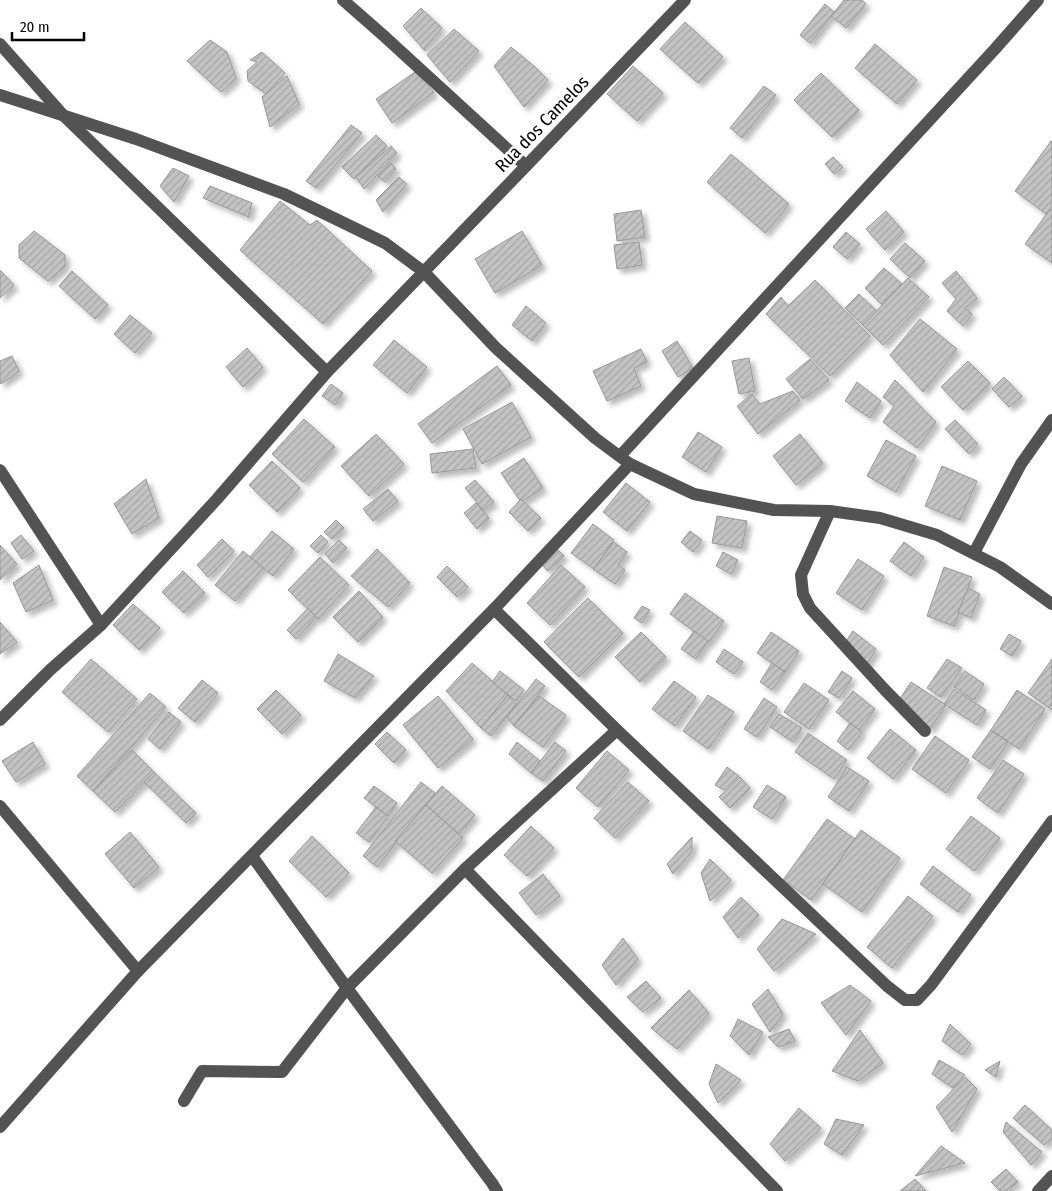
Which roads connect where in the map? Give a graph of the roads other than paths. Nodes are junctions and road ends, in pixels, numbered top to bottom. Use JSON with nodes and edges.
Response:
{"nodes":[{"id":1,"x":343,"y":0,"type":"edge"},
{"id":2,"x":685,"y":0,"type":"edge"},
{"id":3,"x":1038,"y":0,"type":"edge"},
{"id":4,"x":0,"y":44,"type":"edge"},
{"id":5,"x":0,"y":95,"type":"edge"},
{"id":6,"x":63,"y":115,"type":"junction"},
{"id":7,"x":526,"y":166,"type":"junction"},
{"id":8,"x":424,"y":272,"type":"junction"},
{"id":9,"x":327,"y":372,"type":"junction"},
{"id":10,"x":1052,"y":420,"type":"edge"},
{"id":11,"x":625,"y":460,"type":"junction"},
{"id":12,"x":0,"y":470,"type":"edge"},
{"id":13,"x":830,"y":511,"type":"junction"},
{"id":14,"x":974,"y":553,"type":"junction"},
{"id":15,"x":1052,"y":604,"type":"edge"},
{"id":16,"x":494,"y":609,"type":"junction"},
{"id":17,"x":101,"y":625,"type":"junction"},
{"id":18,"x":0,"y":720,"type":"edge"},
{"id":19,"x":617,"y":730,"type":"junction"},
{"id":20,"x":925,"y":731,"type":"dead end"},
{"id":21,"x":0,"y":806,"type":"edge"},
{"id":22,"x":1052,"y":821,"type":"edge"},
{"id":23,"x":252,"y":856,"type":"junction"},
{"id":24,"x":465,"y":869,"type":"junction"},
{"id":25,"x":138,"y":971,"type":"junction"},
{"id":26,"x":348,"y":988,"type":"junction"},
{"id":27,"x":184,"y":1101,"type":"dead end"},
{"id":28,"x":0,"y":1127,"type":"edge"},
{"id":29,"x":1052,"y":1176,"type":"edge"},
{"id":30,"x":497,"y":1191,"type":"edge"},
{"id":31,"x":778,"y":1191,"type":"edge"},
{"id":32,"x":1038,"y":1191,"type":"edge"}],
"edges":[{"from":1,"to":7,"type":"street"},
{"from":2,"to":7,"type":"street","name":"Rua dos Camelos"},
{"from":3,"to":11,"type":"street"},
{"from":4,"to":6,"type":"street"},
{"from":5,"to":6,"type":"street"},
{"from":6,"to":8,"type":"street"},
{"from":6,"to":9,"type":"street"},
{"from":7,"to":8,"type":"street","name":"Rua dos Camelos"},
{"from":8,"to":9,"type":"street","name":"Rua dos Camelos"},
{"from":8,"to":11,"type":"street"},
{"from":9,"to":17,"type":"street","name":"Rua dos Camelos"},
{"from":10,"to":14,"type":"street"},
{"from":11,"to":13,"type":"street"},
{"from":11,"to":16,"type":"street"},
{"from":12,"to":17,"type":"street"},
{"from":13,"to":14,"type":"street"},
{"from":13,"to":20,"type":"street"},
{"from":14,"to":15,"type":"street"},
{"from":16,"to":19,"type":"street"},
{"from":16,"to":23,"type":"street"},
{"from":17,"to":18,"type":"street","name":"Rua dos Camelos"},
{"from":19,"to":22,"type":"street"},
{"from":19,"to":24,"type":"street"},
{"from":21,"to":25,"type":"street"},
{"from":23,"to":25,"type":"street"},
{"from":23,"to":26,"type":"street"},
{"from":24,"to":26,"type":"street"},
{"from":24,"to":31,"type":"street"},
{"from":25,"to":28,"type":"street"},
{"from":26,"to":27,"type":"street"},
{"from":26,"to":30,"type":"street"},
{"from":29,"to":32,"type":"street"}]}
